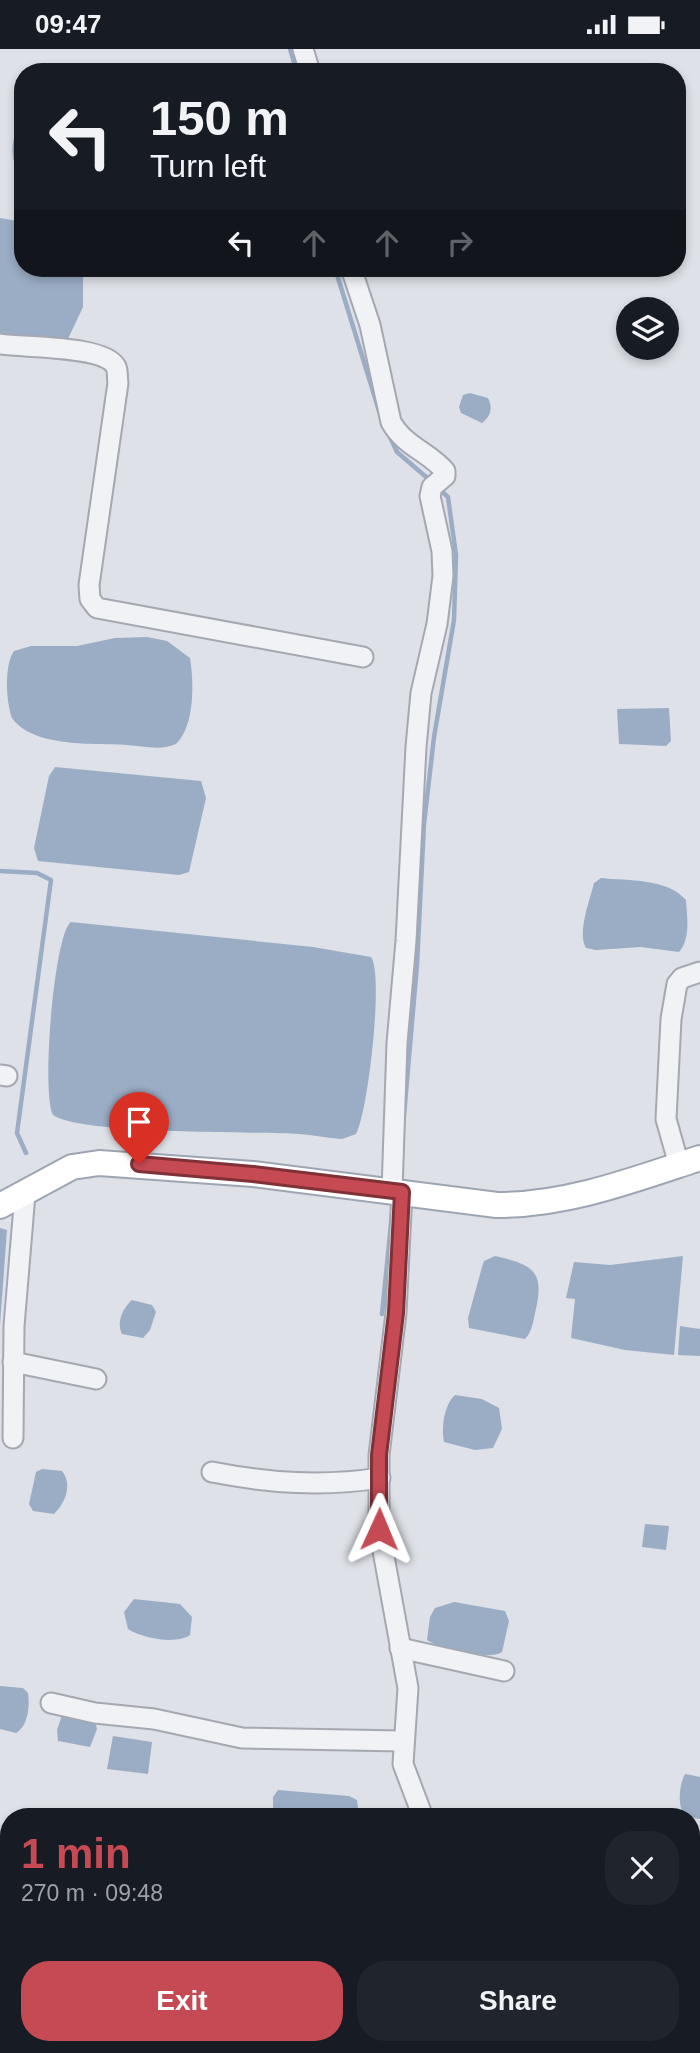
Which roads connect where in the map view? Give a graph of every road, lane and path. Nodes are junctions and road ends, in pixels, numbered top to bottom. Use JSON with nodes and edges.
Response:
{"nodes":[{"id":1,"x":354,"y":277,"type":"edge"},
{"id":2,"x":0,"y":344,"type":"edge"},
{"id":3,"x":363,"y":657,"type":"dead end"},
{"id":4,"x":700,"y":972,"type":"edge"},
{"id":5,"x":690,"y":1161,"type":"edge"},
{"id":6,"x":397,"y":1192,"type":"junction"},
{"id":7,"x":25,"y":1194,"type":"junction"},
{"id":8,"x":0,"y":1206,"type":"edge"},
{"id":9,"x":13,"y":1362,"type":"junction"},
{"id":10,"x":96,"y":1379,"type":"dead end"},
{"id":11,"x":13,"y":1438,"type":"dead end"},
{"id":12,"x":212,"y":1472,"type":"dead end"},
{"id":13,"x":380,"y":1478,"type":"junction"},
{"id":14,"x":400,"y":1648,"type":"junction"},
{"id":15,"x":505,"y":1671,"type":"dead end"},
{"id":16,"x":51,"y":1703,"type":"dead end"},
{"id":17,"x":402,"y":1741,"type":"junction"},
{"id":18,"x":420,"y":1808,"type":"edge"}],
"edges":[{"from":1,"to":6,"type":"street"},
{"from":2,"to":3,"type":"street"},
{"from":4,"to":5,"type":"street"},
{"from":5,"to":6,"type":"main road"},
{"from":6,"to":7,"type":"main road"},
{"from":6,"to":13,"type":"street"},
{"from":7,"to":8,"type":"main road"},
{"from":7,"to":9,"type":"street"},
{"from":9,"to":10,"type":"street"},
{"from":9,"to":11,"type":"street"},
{"from":12,"to":13,"type":"street"},
{"from":13,"to":14,"type":"street"},
{"from":14,"to":15,"type":"street"},
{"from":14,"to":17,"type":"street"},
{"from":16,"to":17,"type":"street"},
{"from":17,"to":18,"type":"street"}]}
